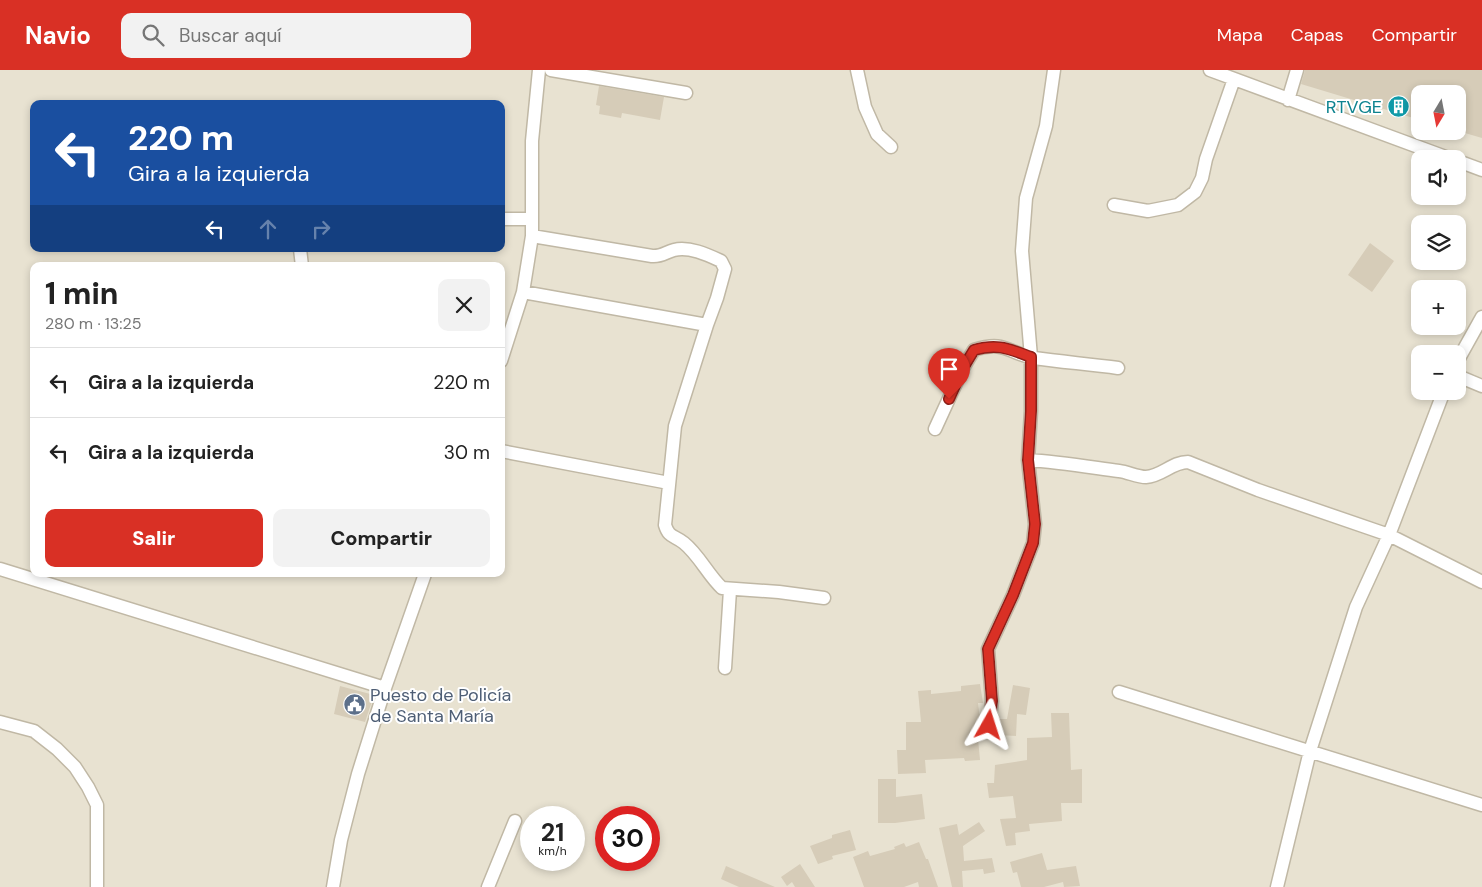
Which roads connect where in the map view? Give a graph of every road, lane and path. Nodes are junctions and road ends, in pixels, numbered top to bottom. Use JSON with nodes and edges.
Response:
{"nodes":[{"id":1,"x":539,"y":70,"type":"edge"},
{"id":2,"x":551,"y":70,"type":"edge"},
{"id":3,"x":857,"y":70,"type":"edge"},
{"id":4,"x":1054,"y":70,"type":"edge"},
{"id":5,"x":1210,"y":70,"type":"edge"},
{"id":6,"x":1297,"y":70,"type":"edge"},
{"id":7,"x":1234,"y":79,"type":"junction"},
{"id":8,"x":686,"y":93,"type":"dead end"},
{"id":9,"x":1288,"y":100,"type":"junction"},
{"id":10,"x":891,"y":147,"type":"dead end"},
{"id":11,"x":1426,"y":150,"type":"edge"},
{"id":12,"x":1466,"y":164,"type":"edge"},
{"id":13,"x":1482,"y":170,"type":"edge"},
{"id":14,"x":1114,"y":205,"type":"dead end"},
{"id":15,"x":505,"y":219,"type":"edge"},
{"id":16,"x":532,"y":219,"type":"junction"},
{"id":17,"x":532,"y":236,"type":"junction"},
{"id":18,"x":523,"y":292,"type":"junction"},
{"id":19,"x":1482,"y":318,"type":"edge"},
{"id":20,"x":707,"y":325,"type":"junction"},
{"id":21,"x":1466,"y":346,"type":"edge"},
{"id":22,"x":505,"y":348,"type":"edge"},
{"id":23,"x":1031,"y":357,"type":"junction"},
{"id":24,"x":1118,"y":368,"type":"dead end"},
{"id":25,"x":1466,"y":379,"type":"edge"},
{"id":26,"x":1482,"y":386,"type":"edge"},
{"id":27,"x":1441,"y":400,"type":"edge"},
{"id":28,"x":935,"y":429,"type":"dead end"},
{"id":29,"x":505,"y":452,"type":"edge"},
{"id":30,"x":1028,"y":460,"type":"junction"},
{"id":31,"x":669,"y":483,"type":"junction"},
{"id":32,"x":1389,"y":535,"type":"junction"},
{"id":33,"x":0,"y":569,"type":"edge"},
{"id":34,"x":424,"y":577,"type":"edge"},
{"id":35,"x":1482,"y":582,"type":"edge"},
{"id":36,"x":730,"y":590,"type":"junction"},
{"id":37,"x":824,"y":598,"type":"dead end"},
{"id":38,"x":724,"y":668,"type":"dead end"},
{"id":39,"x":385,"y":688,"type":"junction"},
{"id":40,"x":1119,"y":692,"type":"dead end"},
{"id":41,"x":0,"y":722,"type":"edge"},
{"id":42,"x":989,"y":725,"type":"dead end"},
{"id":43,"x":1310,"y":751,"type":"junction"},
{"id":44,"x":1482,"y":805,"type":"edge"},
{"id":45,"x":515,"y":821,"type":"dead end"},
{"id":46,"x":97,"y":887,"type":"edge"},
{"id":47,"x":334,"y":887,"type":"edge"},
{"id":48,"x":488,"y":887,"type":"edge"},
{"id":49,"x":1277,"y":887,"type":"edge"}],
"edges":[{"from":1,"to":16,"type":"street"},
{"from":2,"to":8,"type":"street"},
{"from":3,"to":10,"type":"street"},
{"from":4,"to":23,"type":"street"},
{"from":5,"to":7,"type":"street"},
{"from":6,"to":9,"type":"street"},
{"from":7,"to":9,"type":"street"},
{"from":7,"to":14,"type":"street"},
{"from":9,"to":11,"type":"street"},
{"from":12,"to":13,"type":"street"},
{"from":15,"to":16,"type":"street"},
{"from":16,"to":17,"type":"street"},
{"from":17,"to":18,"type":"street"},
{"from":17,"to":20,"type":"street"},
{"from":18,"to":20,"type":"street"},
{"from":18,"to":22,"type":"street"},
{"from":19,"to":21,"type":"street"},
{"from":20,"to":31,"type":"street"},
{"from":23,"to":24,"type":"street"},
{"from":23,"to":28,"type":"street"},
{"from":23,"to":30,"type":"street"},
{"from":25,"to":26,"type":"street"},
{"from":27,"to":32,"type":"street"},
{"from":29,"to":31,"type":"street"},
{"from":30,"to":32,"type":"street"},
{"from":30,"to":42,"type":"street"},
{"from":31,"to":36,"type":"street"},
{"from":32,"to":35,"type":"street"},
{"from":32,"to":43,"type":"street"},
{"from":33,"to":39,"type":"street"},
{"from":34,"to":39,"type":"street"},
{"from":36,"to":37,"type":"street"},
{"from":36,"to":38,"type":"street"},
{"from":39,"to":47,"type":"street"},
{"from":40,"to":43,"type":"street"},
{"from":41,"to":46,"type":"street"},
{"from":43,"to":44,"type":"street"},
{"from":43,"to":49,"type":"street"},
{"from":45,"to":48,"type":"street"}]}
